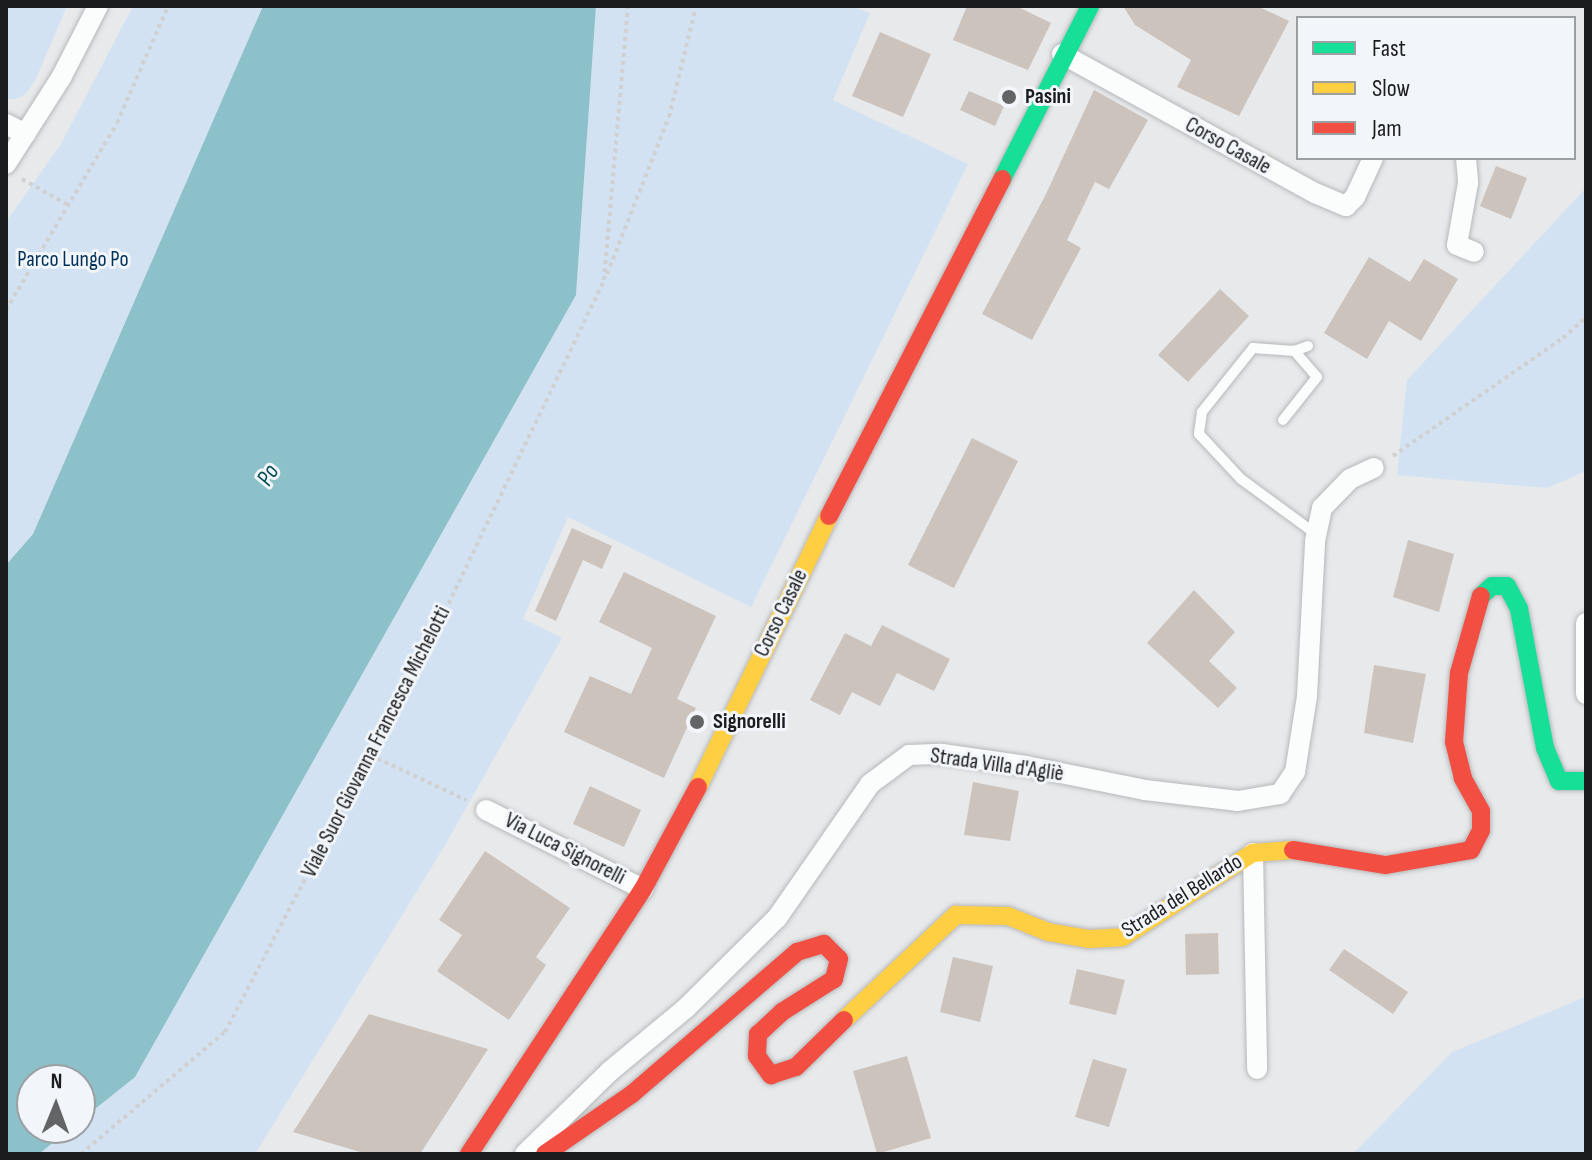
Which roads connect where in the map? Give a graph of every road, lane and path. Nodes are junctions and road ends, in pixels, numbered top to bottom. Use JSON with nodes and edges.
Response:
{"nodes":[{"id":1,"x":98,"y":6,"type":"edge"},
{"id":2,"x":168,"y":6,"type":"edge"},
{"id":3,"x":628,"y":6,"type":"edge"},
{"id":4,"x":696,"y":6,"type":"edge"},
{"id":5,"x":1090,"y":6,"type":"edge"},
{"id":6,"x":1062,"y":54,"type":"junction"},
{"id":7,"x":6,"y":124,"type":"edge"},
{"id":8,"x":26,"y":134,"type":"junction"},
{"id":9,"x":1372,"y":160,"type":"edge"},
{"id":10,"x":1466,"y":160,"type":"edge"},
{"id":11,"x":12,"y":171,"type":"edge"},
{"id":12,"x":68,"y":205,"type":"junction"},
{"id":13,"x":1474,"y":252,"type":"dead end"},
{"id":14,"x":604,"y":280,"type":"junction"},
{"id":15,"x":6,"y":310,"type":"edge"},
{"id":16,"x":1586,"y":317,"type":"edge"},
{"id":17,"x":1308,"y":346,"type":"dead end"},
{"id":18,"x":1294,"y":351,"type":"junction"},
{"id":19,"x":1283,"y":420,"type":"dead end"},
{"id":20,"x":1374,"y":468,"type":"joint"},
{"id":21,"x":1316,"y":534,"type":"junction"},
{"id":22,"x":1586,"y":623,"type":"edge"},
{"id":23,"x":1586,"y":694,"type":"edge"},
{"id":24,"x":370,"y":755,"type":"junction"},
{"id":25,"x":1586,"y":781,"type":"edge"},
{"id":26,"x":486,"y":810,"type":"joint"},
{"id":27,"x":1253,"y":853,"type":"junction"},
{"id":28,"x":643,"y":889,"type":"junction"},
{"id":29,"x":1257,"y":1069,"type":"dead end"},
{"id":30,"x":81,"y":1154,"type":"edge"},
{"id":31,"x":469,"y":1154,"type":"edge"},
{"id":32,"x":525,"y":1154,"type":"edge"},
{"id":33,"x":545,"y":1154,"type":"edge"}],
"edges":[{"from":1,"to":8,"type":"street"},
{"from":2,"to":12,"type":"path"},
{"from":3,"to":14,"type":"path","name":"Viale Suor Giovanna Francesca Michelotti"},
{"from":4,"to":14,"type":"path","name":"Viale Suor Giovanna Francesca Michelotti"},
{"from":5,"to":6,"type":"street","name":"Corso Casale"},
{"from":6,"to":9,"type":"street","name":"Corso Casale"},
{"from":6,"to":28,"type":"street","name":"Corso Casale"},
{"from":7,"to":8,"type":"street"},
{"from":8,"to":11,"type":"street"},
{"from":10,"to":13,"type":"street"},
{"from":11,"to":12,"type":"path"},
{"from":12,"to":15,"type":"path"},
{"from":14,"to":24,"type":"path","name":"Viale Suor Giovanna Francesca Michelotti"},
{"from":16,"to":20,"type":"path"},
{"from":17,"to":18,"type":"lane"},
{"from":18,"to":19,"type":"lane"},
{"from":18,"to":21,"type":"lane"},
{"from":20,"to":21,"type":"street","name":"Strada Villa d'Agliè"},
{"from":21,"to":32,"type":"street","name":"Strada Villa d'Agliè"},
{"from":22,"to":23,"type":"street"},
{"from":24,"to":26,"type":"path"},
{"from":24,"to":30,"type":"path","name":"Viale Suor Giovanna Francesca Michelotti"},
{"from":25,"to":27,"type":"street","name":"Strada del Bellardo"},
{"from":26,"to":28,"type":"street","name":"Via Luca Signorelli"},
{"from":27,"to":29,"type":"street"},
{"from":27,"to":33,"type":"street","name":"Strada del Bellardo"},
{"from":28,"to":31,"type":"street","name":"Corso Casale"}]}
